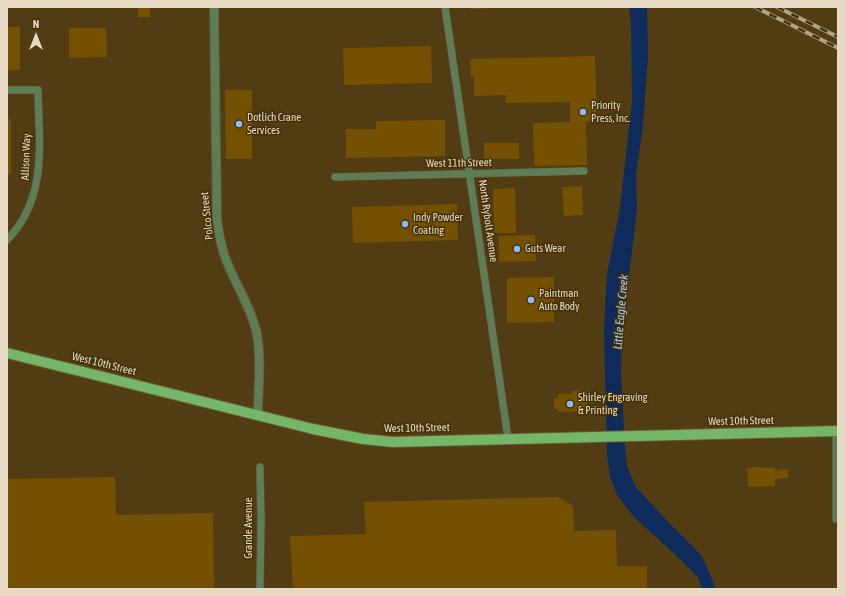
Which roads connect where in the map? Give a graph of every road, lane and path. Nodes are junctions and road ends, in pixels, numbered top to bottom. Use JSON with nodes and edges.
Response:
{"nodes":[{"id":1,"x":214,"y":7,"type":"edge"},
{"id":2,"x":445,"y":7,"type":"edge"},
{"id":3,"x":7,"y":90,"type":"edge"},
{"id":4,"x":584,"y":171,"type":"dead end"},
{"id":5,"x":470,"y":174,"type":"junction"},
{"id":6,"x":335,"y":177,"type":"dead end"},
{"id":7,"x":7,"y":240,"type":"edge"},
{"id":8,"x":7,"y":353,"type":"edge"},
{"id":9,"x":258,"y":416,"type":"junction"},
{"id":10,"x":837,"y":431,"type":"edge"},
{"id":11,"x":508,"y":438,"type":"junction"},
{"id":12,"x":260,"y":467,"type":"dead end"},
{"id":13,"x":836,"y":519,"type":"dead end"},
{"id":14,"x":260,"y":589,"type":"edge"}],
"edges":[{"from":1,"to":9,"type":"street","name":"Polco Street"},
{"from":2,"to":5,"type":"street","name":"North Rybolt Avenue"},
{"from":3,"to":7,"type":"street","name":"Allison Way"},
{"from":4,"to":5,"type":"street","name":"West 11th Street"},
{"from":5,"to":6,"type":"street","name":"West 11th Street"},
{"from":5,"to":11,"type":"street","name":"North Rybolt Avenue"},
{"from":8,"to":9,"type":"main road","name":"West 10th Street"},
{"from":9,"to":11,"type":"main road","name":"West 10th Street"},
{"from":10,"to":11,"type":"main road","name":"West 10th Street"},
{"from":10,"to":13,"type":"street"},
{"from":12,"to":14,"type":"street","name":"Grande Avenue"}]}
